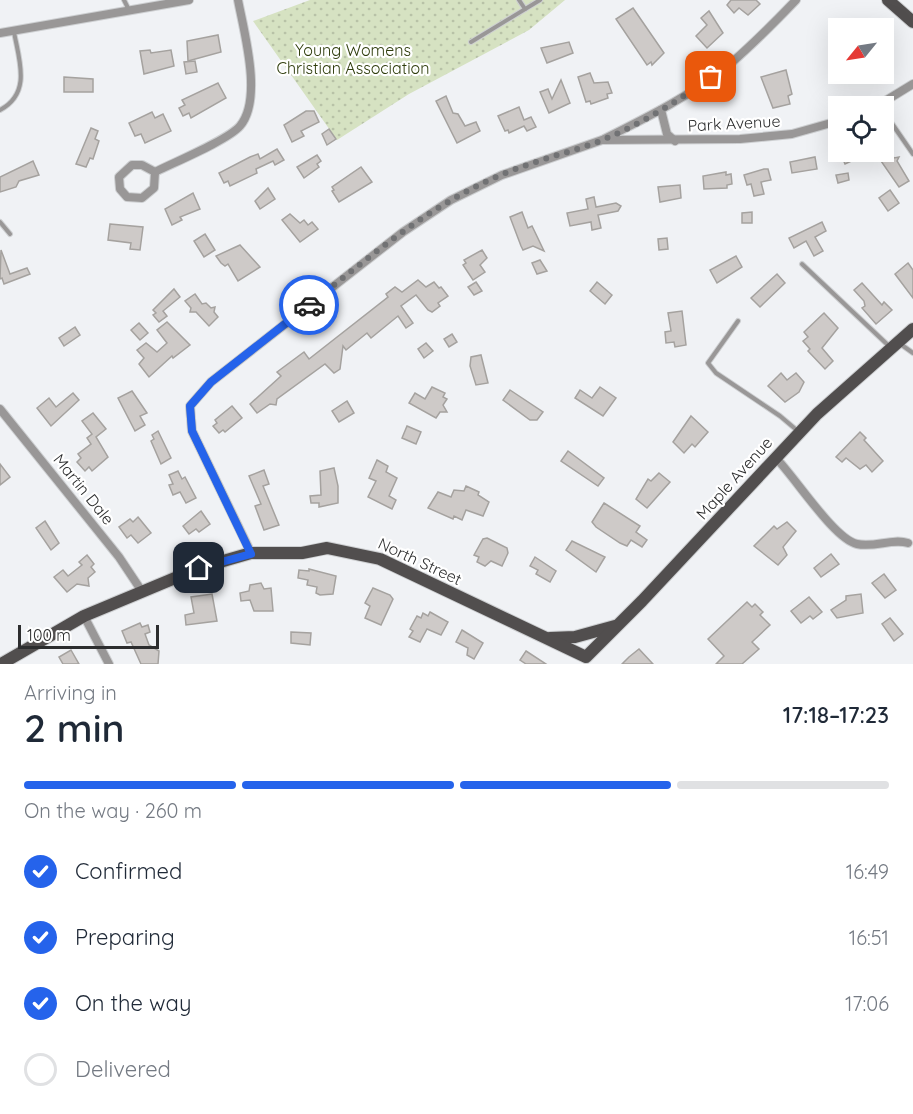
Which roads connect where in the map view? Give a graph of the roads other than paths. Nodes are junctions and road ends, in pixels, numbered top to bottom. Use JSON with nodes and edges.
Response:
{"nodes":[{"id":1,"x":124,"y":0,"type":"edge"},
{"id":2,"x":189,"y":0,"type":"edge"},
{"id":3,"x":238,"y":0,"type":"edge"},
{"id":4,"x":519,"y":0,"type":"edge"},
{"id":5,"x":540,"y":0,"type":"edge"},
{"id":6,"x":795,"y":0,"type":"edge"},
{"id":7,"x":888,"y":0,"type":"edge"},
{"id":8,"x":525,"y":9,"type":"junction"},
{"id":9,"x":130,"y":10,"type":"junction"},
{"id":10,"x":913,"y":22,"type":"edge"},
{"id":11,"x":14,"y":31,"type":"junction"},
{"id":12,"x":0,"y":33,"type":"edge"},
{"id":13,"x":471,"y":42,"type":"dead end"},
{"id":14,"x":913,"y":84,"type":"edge"},
{"id":15,"x":894,"y":98,"type":"edge"},
{"id":16,"x":0,"y":110,"type":"edge"},
{"id":17,"x":661,"y":110,"type":"junction"},
{"id":18,"x":828,"y":125,"type":"edge"},
{"id":19,"x":894,"y":128,"type":"edge"},
{"id":20,"x":602,"y":140,"type":"junction"},
{"id":21,"x":675,"y":141,"type":"junction"},
{"id":22,"x":912,"y":154,"type":"edge"},
{"id":23,"x":155,"y":171,"type":"junction"},
{"id":24,"x":0,"y":222,"type":"edge"},
{"id":25,"x":10,"y":234,"type":"dead end"},
{"id":26,"x":802,"y":264,"type":"dead end"},
{"id":27,"x":738,"y":321,"type":"dead end"},
{"id":28,"x":913,"y":328,"type":"edge"},
{"id":29,"x":894,"y":345,"type":"junction"},
{"id":30,"x":913,"y":353,"type":"edge"},
{"id":31,"x":0,"y":409,"type":"edge"},
{"id":32,"x":799,"y":432,"type":"junction"},
{"id":33,"x":775,"y":457,"type":"junction"},
{"id":34,"x":908,"y":543,"type":"dead end"},
{"id":35,"x":251,"y":554,"type":"junction"},
{"id":36,"x":141,"y":590,"type":"junction"},
{"id":37,"x":84,"y":616,"type":"junction"},
{"id":38,"x":619,"y":624,"type":"junction"},
{"id":39,"x":548,"y":638,"type":"junction"},
{"id":40,"x":583,"y":660,"type":"edge"},
{"id":41,"x":1,"y":663,"type":"edge"},
{"id":42,"x":109,"y":664,"type":"edge"}],
"edges":[{"from":1,"to":9,"type":"lane"},
{"from":2,"to":9,"type":"street"},
{"from":3,"to":23,"type":"street"},
{"from":4,"to":8,"type":"lane"},
{"from":5,"to":8,"type":"lane"},
{"from":6,"to":17,"type":"street"},
{"from":7,"to":10,"type":"main road"},
{"from":8,"to":13,"type":"lane"},
{"from":9,"to":11,"type":"street"},
{"from":11,"to":12,"type":"street"},
{"from":11,"to":16,"type":"lane"},
{"from":14,"to":15,"type":"street"},
{"from":17,"to":20,"type":"street"},
{"from":17,"to":21,"type":"street"},
{"from":18,"to":21,"type":"street","name":"Park Avenue"},
{"from":19,"to":22,"type":"lane"},
{"from":20,"to":21,"type":"street","name":"Park Avenue"},
{"from":20,"to":35,"type":"street","name":"Park Avenue"},
{"from":23,"to":23,"type":"street"},
{"from":24,"to":25,"type":"lane"},
{"from":26,"to":29,"type":"lane"},
{"from":27,"to":32,"type":"lane"},
{"from":28,"to":29,"type":"main road","name":"Maple Avenue"},
{"from":29,"to":30,"type":"lane"},
{"from":29,"to":32,"type":"main road","name":"Maple Avenue"},
{"from":31,"to":36,"type":"street","name":"Martin Dale"},
{"from":32,"to":33,"type":"main road","name":"Maple Avenue"},
{"from":33,"to":34,"type":"street"},
{"from":33,"to":38,"type":"main road","name":"Maple Avenue"},
{"from":35,"to":36,"type":"main road","name":"North Street"},
{"from":35,"to":39,"type":"main road","name":"North Street"},
{"from":36,"to":37,"type":"main road","name":"North Street"},
{"from":37,"to":41,"type":"main road","name":"North Street"},
{"from":37,"to":42,"type":"street"},
{"from":38,"to":39,"type":"main road"},
{"from":38,"to":40,"type":"main road","name":"Maple Avenue"},
{"from":39,"to":40,"type":"main road","name":"North Street"}]}
